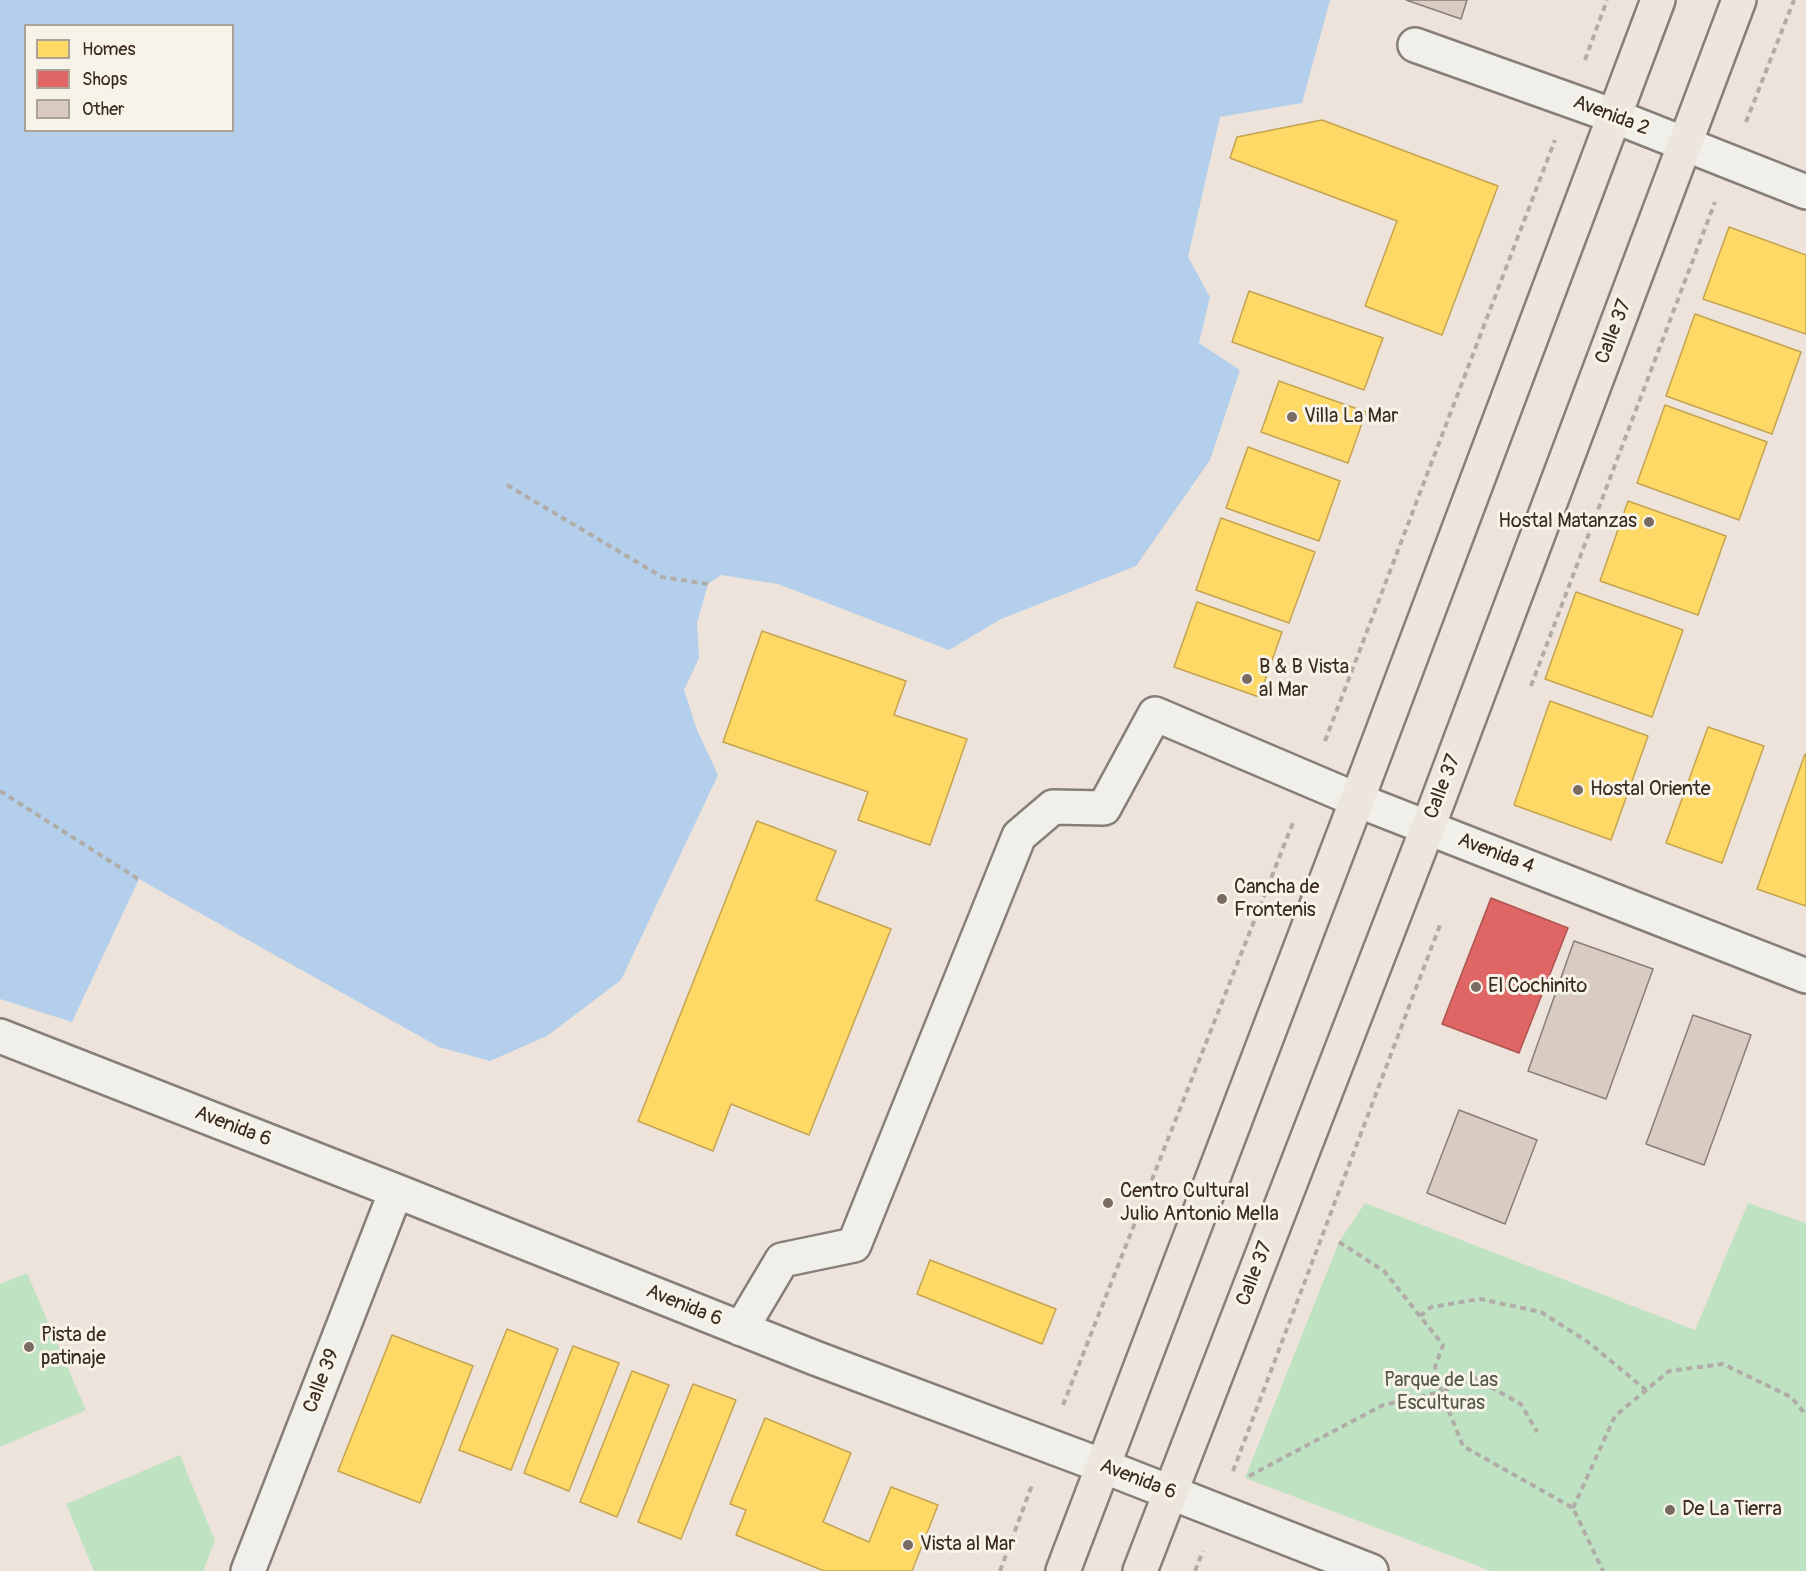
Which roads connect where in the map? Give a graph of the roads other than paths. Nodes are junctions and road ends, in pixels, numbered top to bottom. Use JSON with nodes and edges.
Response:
{"nodes":[{"id":1,"x":1658,"y":0,"type":"edge"},
{"id":2,"x":1739,"y":0,"type":"edge"},
{"id":3,"x":1415,"y":45,"type":"dead end"},
{"id":4,"x":1614,"y":117,"type":"junction"},
{"id":5,"x":1684,"y":145,"type":"junction"},
{"id":6,"x":1806,"y":192,"type":"edge"},
{"id":7,"x":1357,"y":800,"type":"junction"},
{"id":8,"x":1428,"y":827,"type":"junction"},
{"id":9,"x":1806,"y":976,"type":"edge"},
{"id":10,"x":0,"y":1036,"type":"edge"},
{"id":11,"x":396,"y":1191,"type":"junction"},
{"id":12,"x":741,"y":1329,"type":"junction"},
{"id":13,"x":1103,"y":1466,"type":"junction"},
{"id":14,"x":1170,"y":1493,"type":"junction"},
{"id":15,"x":248,"y":1571,"type":"edge"},
{"id":16,"x":1063,"y":1571,"type":"edge"},
{"id":17,"x":1140,"y":1571,"type":"edge"},
{"id":18,"x":1371,"y":1571,"type":"edge"}],
"edges":[{"from":1,"to":4,"type":"main road"},
{"from":2,"to":5,"type":"main road","name":"Calle 37"},
{"from":3,"to":4,"type":"street","name":"Avenida 2"},
{"from":4,"to":5,"type":"street","name":"Avenida 2"},
{"from":4,"to":7,"type":"main road"},
{"from":5,"to":6,"type":"street","name":"Avenida 2"},
{"from":5,"to":8,"type":"main road","name":"Calle 37"},
{"from":7,"to":8,"type":"street","name":"Avenida 4"},
{"from":7,"to":12,"type":"street","name":"Avenida 4"},
{"from":7,"to":13,"type":"main road"},
{"from":8,"to":9,"type":"street","name":"Avenida 4"},
{"from":8,"to":14,"type":"main road","name":"Calle 37"},
{"from":10,"to":11,"type":"street","name":"Avenida 6"},
{"from":11,"to":12,"type":"street","name":"Avenida 6"},
{"from":11,"to":15,"type":"street","name":"Calle 39"},
{"from":12,"to":13,"type":"street","name":"Avenida 6"},
{"from":13,"to":14,"type":"street","name":"Avenida 6"},
{"from":13,"to":16,"type":"main road"},
{"from":14,"to":17,"type":"main road","name":"Calle 37"},
{"from":14,"to":18,"type":"street","name":"Avenida 6"}]}
